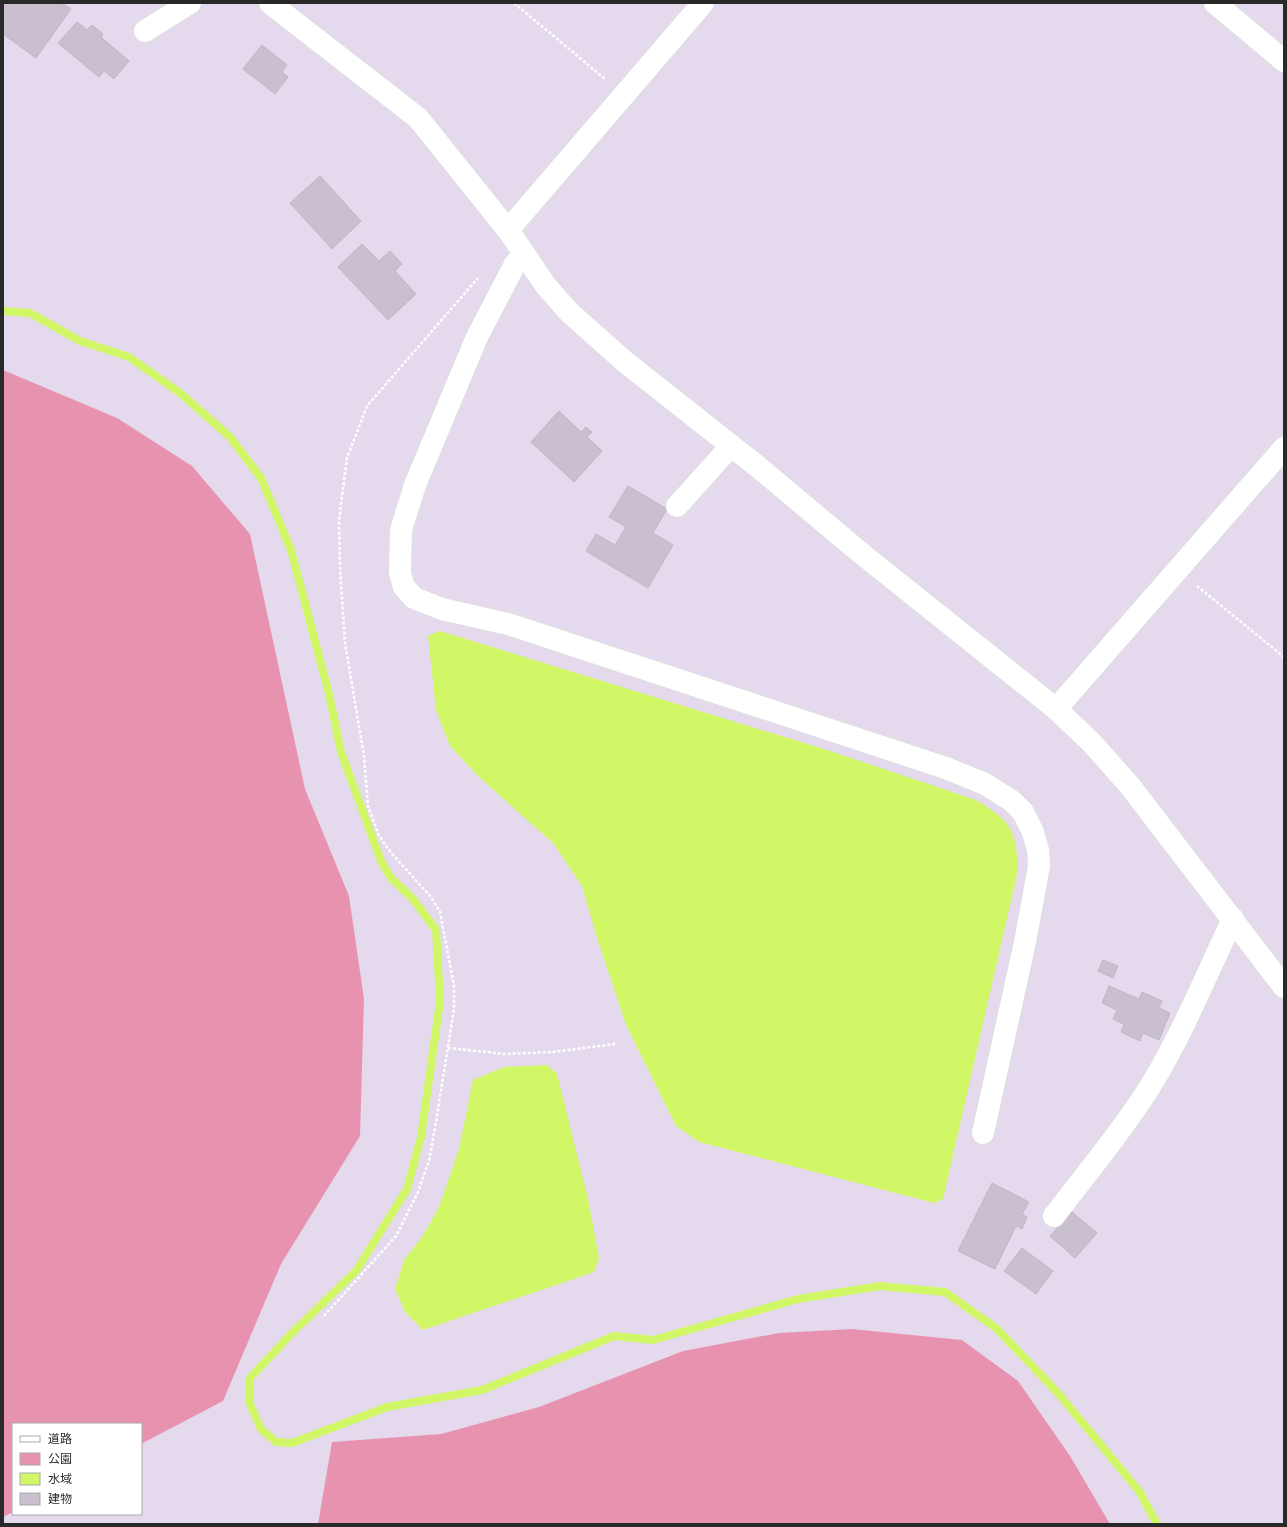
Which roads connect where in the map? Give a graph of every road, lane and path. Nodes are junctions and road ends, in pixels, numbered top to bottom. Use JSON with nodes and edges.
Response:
{"nodes":[{"id":1,"x":190,"y":3,"type":"edge"},
{"id":2,"x":270,"y":3,"type":"edge"},
{"id":3,"x":514,"y":3,"type":"edge"},
{"id":4,"x":703,"y":3,"type":"edge"},
{"id":5,"x":1215,"y":3,"type":"edge"},
{"id":6,"x":145,"y":31,"type":"dead end"},
{"id":7,"x":1284,"y":61,"type":"edge"},
{"id":8,"x":625,"y":96,"type":"junction"},
{"id":9,"x":508,"y":230,"type":"junction"},
{"id":10,"x":525,"y":255,"type":"junction"},
{"id":11,"x":478,"y":277,"type":"dead end"},
{"id":12,"x":731,"y":446,"type":"junction"},
{"id":13,"x":1284,"y":448,"type":"edge"},
{"id":14,"x":677,"y":506,"type":"dead end"},
{"id":15,"x":1178,"y":571,"type":"junction"},
{"id":16,"x":1284,"y":657,"type":"edge"},
{"id":17,"x":1056,"y":709,"type":"junction"},
{"id":18,"x":1233,"y":919,"type":"junction"},
{"id":19,"x":1284,"y":987,"type":"edge"},
{"id":20,"x":616,"y":1044,"type":"dead end"},
{"id":21,"x":448,"y":1048,"type":"junction"},
{"id":22,"x":983,"y":1133,"type":"dead end"},
{"id":23,"x":1054,"y":1216,"type":"dead end"},
{"id":24,"x":324,"y":1316,"type":"dead end"}],
"edges":[{"from":1,"to":6,"type":"street"},
{"from":2,"to":9,"type":"street"},
{"from":3,"to":8,"type":"path"},
{"from":4,"to":8,"type":"street"},
{"from":5,"to":7,"type":"street"},
{"from":8,"to":9,"type":"street"},
{"from":9,"to":10,"type":"street"},
{"from":10,"to":12,"type":"street"},
{"from":10,"to":22,"type":"street"},
{"from":11,"to":21,"type":"path"},
{"from":12,"to":14,"type":"street"},
{"from":12,"to":17,"type":"street"},
{"from":13,"to":15,"type":"street"},
{"from":15,"to":16,"type":"path"},
{"from":15,"to":17,"type":"street"},
{"from":17,"to":18,"type":"street"},
{"from":18,"to":19,"type":"street"},
{"from":18,"to":23,"type":"street"},
{"from":20,"to":21,"type":"path"},
{"from":21,"to":24,"type":"path"}]}
